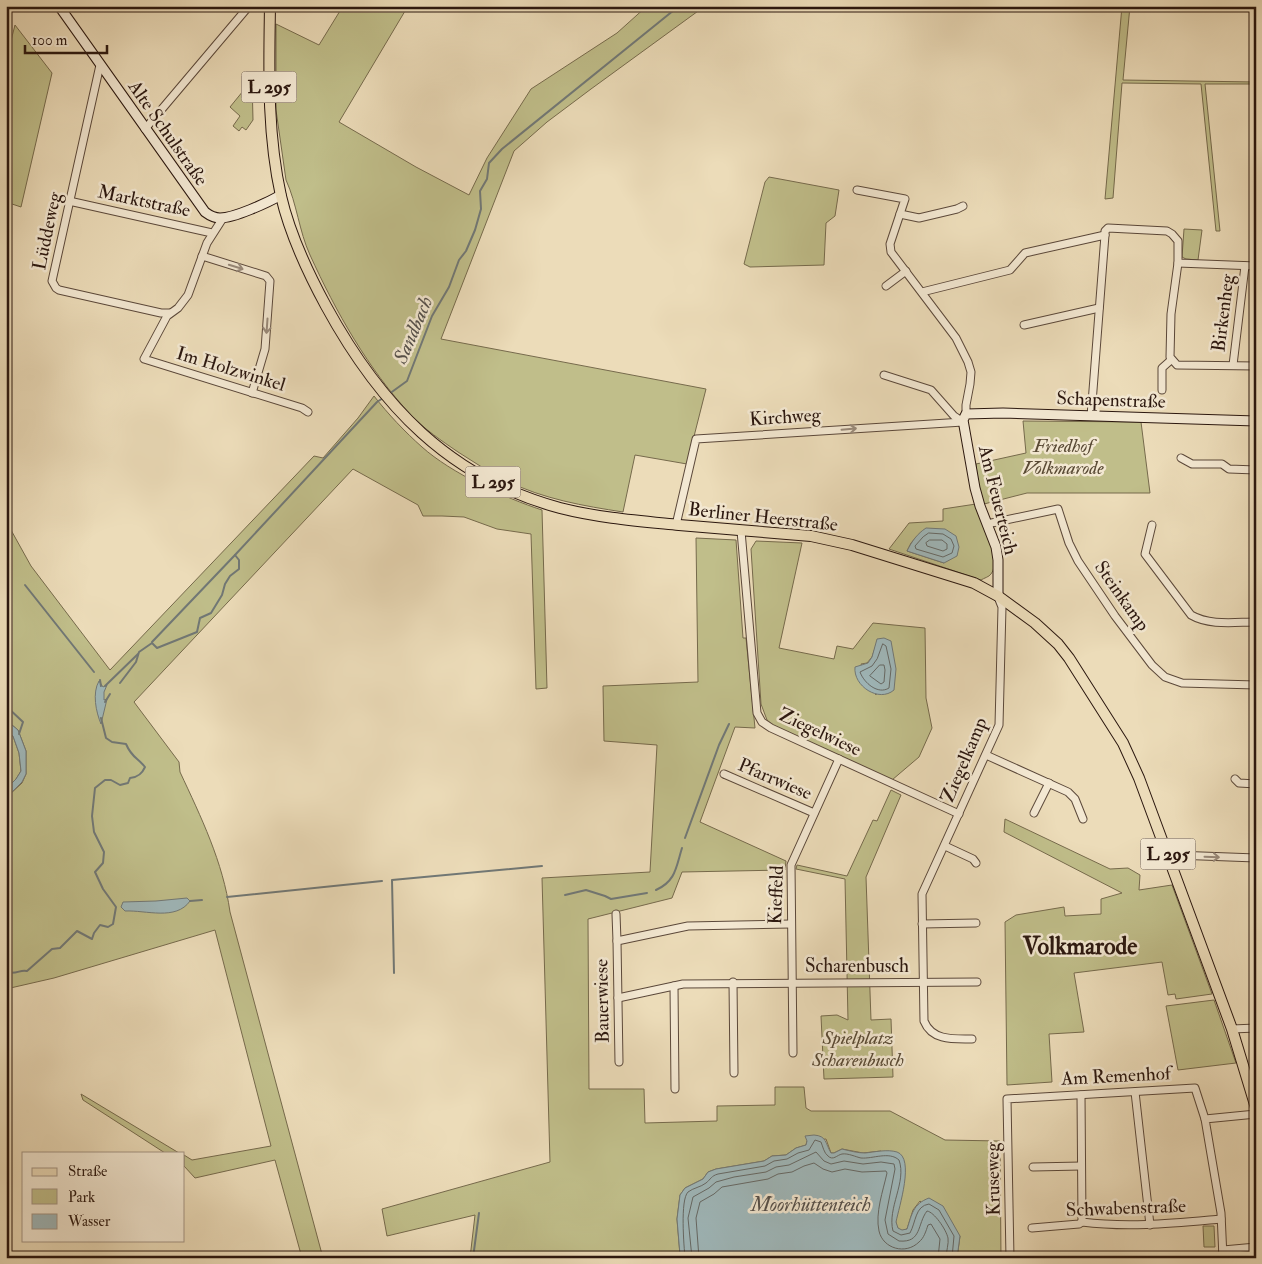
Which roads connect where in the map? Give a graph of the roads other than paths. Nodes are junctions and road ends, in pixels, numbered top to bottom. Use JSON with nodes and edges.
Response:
{"nodes":[{"id":1,"x":59,"y":6,"type":"edge"},
{"id":2,"x":249,"y":6,"type":"edge"},
{"id":3,"x":270,"y":6,"type":"edge"},
{"id":4,"x":100,"y":66,"type":"junction"},
{"id":5,"x":146,"y":129,"type":"junction"},
{"id":6,"x":857,"y":190,"type":"dead end"},
{"id":7,"x":281,"y":195,"type":"junction"},
{"id":8,"x":69,"y":201,"type":"junction"},
{"id":9,"x":963,"y":206,"type":"dead end"},
{"id":10,"x":900,"y":214,"type":"junction"},
{"id":11,"x":223,"y":218,"type":"junction"},
{"id":12,"x":212,"y":233,"type":"junction"},
{"id":13,"x":1105,"y":233,"type":"junction"},
{"id":14,"x":202,"y":256,"type":"junction"},
{"id":15,"x":1178,"y":262,"type":"junction"},
{"id":16,"x":1245,"y":266,"type":"junction"},
{"id":17,"x":1256,"y":266,"type":"edge"},
{"id":18,"x":906,"y":271,"type":"junction"},
{"id":19,"x":886,"y":286,"type":"dead end"},
{"id":20,"x":922,"y":292,"type":"junction"},
{"id":21,"x":1099,"y":308,"type":"junction"},
{"id":22,"x":170,"y":313,"type":"junction"},
{"id":23,"x":1024,"y":325,"type":"dead end"},
{"id":24,"x":1172,"y":360,"type":"junction"},
{"id":25,"x":1233,"y":365,"type":"junction"},
{"id":26,"x":1256,"y":366,"type":"edge"},
{"id":27,"x":884,"y":375,"type":"dead end"},
{"id":28,"x":1162,"y":390,"type":"dead end"},
{"id":29,"x":252,"y":393,"type":"junction"},
{"id":30,"x":308,"y":412,"type":"dead end"},
{"id":31,"x":1091,"y":416,"type":"junction"},
{"id":32,"x":965,"y":418,"type":"junction"},
{"id":33,"x":1256,"y":420,"type":"edge"},
{"id":34,"x":1181,"y":458,"type":"dead end"},
{"id":35,"x":1256,"y":470,"type":"edge"},
{"id":36,"x":987,"y":524,"type":"junction"},
{"id":37,"x":676,"y":525,"type":"junction"},
{"id":38,"x":1152,"y":525,"type":"dead end"},
{"id":39,"x":741,"y":531,"type":"junction"},
{"id":40,"x":998,"y":596,"type":"junction"},
{"id":41,"x":1256,"y":622,"type":"edge"},
{"id":42,"x":1256,"y":685,"type":"edge"},
{"id":43,"x":986,"y":755,"type":"junction"},
{"id":44,"x":839,"y":759,"type":"junction"},
{"id":45,"x":724,"y":774,"type":"dead end"},
{"id":46,"x":1235,"y":779,"type":"dead end"},
{"id":47,"x":1049,"y":783,"type":"junction"},
{"id":48,"x":1256,"y":784,"type":"edge"},
{"id":49,"x":814,"y":813,"type":"junction"},
{"id":50,"x":1034,"y":813,"type":"dead end"},
{"id":51,"x":959,"y":814,"type":"junction"},
{"id":52,"x":1083,"y":819,"type":"dead end"},
{"id":53,"x":945,"y":846,"type":"junction"},
{"id":54,"x":1169,"y":857,"type":"junction"},
{"id":55,"x":1256,"y":858,"type":"edge"},
{"id":56,"x":976,"y":863,"type":"dead end"},
{"id":57,"x":616,"y":914,"type":"dead end"},
{"id":58,"x":976,"y":923,"type":"dead end"},
{"id":59,"x":791,"y":924,"type":"junction"},
{"id":60,"x":922,"y":924,"type":"junction"},
{"id":61,"x":617,"y":941,"type":"junction"},
{"id":62,"x":733,"y":982,"type":"junction"},
{"id":63,"x":792,"y":982,"type":"junction"},
{"id":64,"x":922,"y":982,"type":"junction"},
{"id":65,"x":977,"y":982,"type":"dead end"},
{"id":66,"x":674,"y":986,"type":"junction"},
{"id":67,"x":618,"y":998,"type":"junction"},
{"id":68,"x":1256,"y":1028,"type":"edge"},
{"id":69,"x":1232,"y":1029,"type":"junction"},
{"id":70,"x":972,"y":1039,"type":"dead end"},
{"id":71,"x":793,"y":1054,"type":"dead end"},
{"id":72,"x":619,"y":1062,"type":"dead end"},
{"id":73,"x":734,"y":1073,"type":"dead end"},
{"id":74,"x":675,"y":1089,"type":"dead end"},
{"id":75,"x":1135,"y":1092,"type":"junction"},
{"id":76,"x":1081,"y":1095,"type":"junction"},
{"id":77,"x":1007,"y":1099,"type":"joint"},
{"id":78,"x":1256,"y":1108,"type":"edge"},
{"id":79,"x":1256,"y":1114,"type":"edge"},
{"id":80,"x":1204,"y":1119,"type":"junction"},
{"id":81,"x":1081,"y":1166,"type":"junction"},
{"id":82,"x":1033,"y":1167,"type":"dead end"},
{"id":83,"x":1221,"y":1220,"type":"junction"},
{"id":84,"x":1082,"y":1222,"type":"junction"},
{"id":85,"x":1150,"y":1225,"type":"junction"},
{"id":86,"x":1032,"y":1228,"type":"dead end"},
{"id":87,"x":1256,"y":1247,"type":"edge"},
{"id":88,"x":1223,"y":1254,"type":"edge"},
{"id":89,"x":1010,"y":1258,"type":"edge"}],
"edges":[{"from":1,"to":4,"type":"street","name":"Alte Schulstraße"},
{"from":2,"to":5,"type":"street"},
{"from":3,"to":7,"type":"main road","name":"Berliner Heerstraße","number":"L 295"},
{"from":4,"to":5,"type":"street","name":"Alte Schulstraße"},
{"from":4,"to":8,"type":"street","name":"Lüddeweg"},
{"from":5,"to":11,"type":"street","name":"Alte Schulstraße"},
{"from":6,"to":10,"type":"street"},
{"from":7,"to":11,"type":"street"},
{"from":7,"to":37,"type":"main road","name":"Berliner Heerstraße","number":"L 295"},
{"from":8,"to":12,"type":"street","name":"Marktstraße"},
{"from":8,"to":22,"type":"street","name":"Lüddeweg"},
{"from":9,"to":10,"type":"street"},
{"from":10,"to":18,"type":"street"},
{"from":11,"to":12,"type":"street"},
{"from":12,"to":14,"type":"street"},
{"from":13,"to":15,"type":"street"},
{"from":13,"to":20,"type":"street"},
{"from":13,"to":21,"type":"street"},
{"from":14,"to":22,"type":"street"},
{"from":14,"to":29,"type":"street","one_way":true},
{"from":15,"to":16,"type":"street","name":"Birkenheg"},
{"from":15,"to":24,"type":"street"},
{"from":16,"to":17,"type":"street","name":"Birkenheg"},
{"from":16,"to":25,"type":"street","name":"Birkenheg"},
{"from":18,"to":19,"type":"street"},
{"from":18,"to":20,"type":"street"},
{"from":20,"to":32,"type":"street"},
{"from":21,"to":23,"type":"street"},
{"from":21,"to":31,"type":"street"},
{"from":22,"to":29,"type":"street","name":"Im Holzwinkel"},
{"from":24,"to":25,"type":"street","name":"Birkenheg"},
{"from":24,"to":28,"type":"street"},
{"from":25,"to":26,"type":"street","name":"Birkenheg"},
{"from":27,"to":32,"type":"street"},
{"from":29,"to":30,"type":"street","name":"Im Holzwinkel"},
{"from":31,"to":32,"type":"street","name":"Schapenstraße"},
{"from":31,"to":33,"type":"street","name":"Schapenstraße"},
{"from":32,"to":36,"type":"street","name":"Am Feuerteich"},
{"from":37,"to":32,"type":"street","name":"Kirchweg","one_way":true},
{"from":34,"to":35,"type":"street"},
{"from":36,"to":40,"type":"street","name":"Am Feuerteich"},
{"from":36,"to":42,"type":"street","name":"Steinkamp"},
{"from":37,"to":39,"type":"main road","name":"Berliner Heerstraße","number":"L 295"},
{"from":38,"to":41,"type":"street"},
{"from":39,"to":40,"type":"main road","name":"Berliner Heerstraße","number":"L 295"},
{"from":39,"to":44,"type":"street","name":"Ziegelwiese"},
{"from":40,"to":43,"type":"street","name":"Ziegelkamp"},
{"from":40,"to":54,"type":"main road","name":"Berliner Heerstraße","number":"L 295"},
{"from":43,"to":47,"type":"street"},
{"from":43,"to":51,"type":"street","name":"Ziegelkamp"},
{"from":44,"to":49,"type":"street","name":"Kieffeld"},
{"from":44,"to":51,"type":"street","name":"Ziegelwiese"},
{"from":45,"to":49,"type":"street","name":"Pfarrwiese"},
{"from":46,"to":48,"type":"street"},
{"from":47,"to":50,"type":"street"},
{"from":47,"to":52,"type":"street"},
{"from":49,"to":59,"type":"street","name":"Kieffeld"},
{"from":51,"to":53,"type":"street","name":"Ziegelkamp"},
{"from":53,"to":56,"type":"street"},
{"from":53,"to":60,"type":"street","name":"Ziegelkamp"},
{"from":54,"to":55,"type":"street","one_way":true},
{"from":54,"to":69,"type":"main road","name":"Berliner Heerstraße","number":"L 295"},
{"from":57,"to":61,"type":"street","name":"Bauerwiese"},
{"from":58,"to":60,"type":"street"},
{"from":59,"to":61,"type":"street","name":"Bauerwiese"},
{"from":59,"to":63,"type":"street","name":"Kieffeld"},
{"from":60,"to":64,"type":"street","name":"Ziegelkamp"},
{"from":61,"to":67,"type":"street","name":"Bauerwiese"},
{"from":62,"to":63,"type":"street","name":"Scharenbusch"},
{"from":62,"to":66,"type":"street","name":"Scharenbusch"},
{"from":62,"to":73,"type":"street"},
{"from":63,"to":64,"type":"street","name":"Scharenbusch"},
{"from":63,"to":71,"type":"street","name":"Scharenbusch"},
{"from":64,"to":65,"type":"street"},
{"from":64,"to":70,"type":"street","name":"Ziegelkamp"},
{"from":66,"to":67,"type":"street","name":"Scharenbusch"},
{"from":66,"to":74,"type":"street"},
{"from":67,"to":72,"type":"street","name":"Bauerwiese"},
{"from":68,"to":69,"type":"street"},
{"from":69,"to":78,"type":"main road","name":"Berliner Heerstraße","number":"L 295"},
{"from":75,"to":76,"type":"street","name":"Am Remenhof"},
{"from":75,"to":80,"type":"street","name":"Am Remenhof"},
{"from":75,"to":85,"type":"street"},
{"from":76,"to":77,"type":"street","name":"Am Remenhof"},
{"from":76,"to":81,"type":"street"},
{"from":77,"to":89,"type":"street","name":"Kruseweg"},
{"from":79,"to":80,"type":"street"},
{"from":80,"to":83,"type":"street"},
{"from":81,"to":82,"type":"street"},
{"from":81,"to":84,"type":"street"},
{"from":83,"to":85,"type":"street","name":"Schwabenstraße"},
{"from":83,"to":88,"type":"street"},
{"from":84,"to":85,"type":"street","name":"Schwabenstraße"},
{"from":84,"to":86,"type":"street","name":"Schwabenstraße"},
{"from":87,"to":88,"type":"street"}]}
